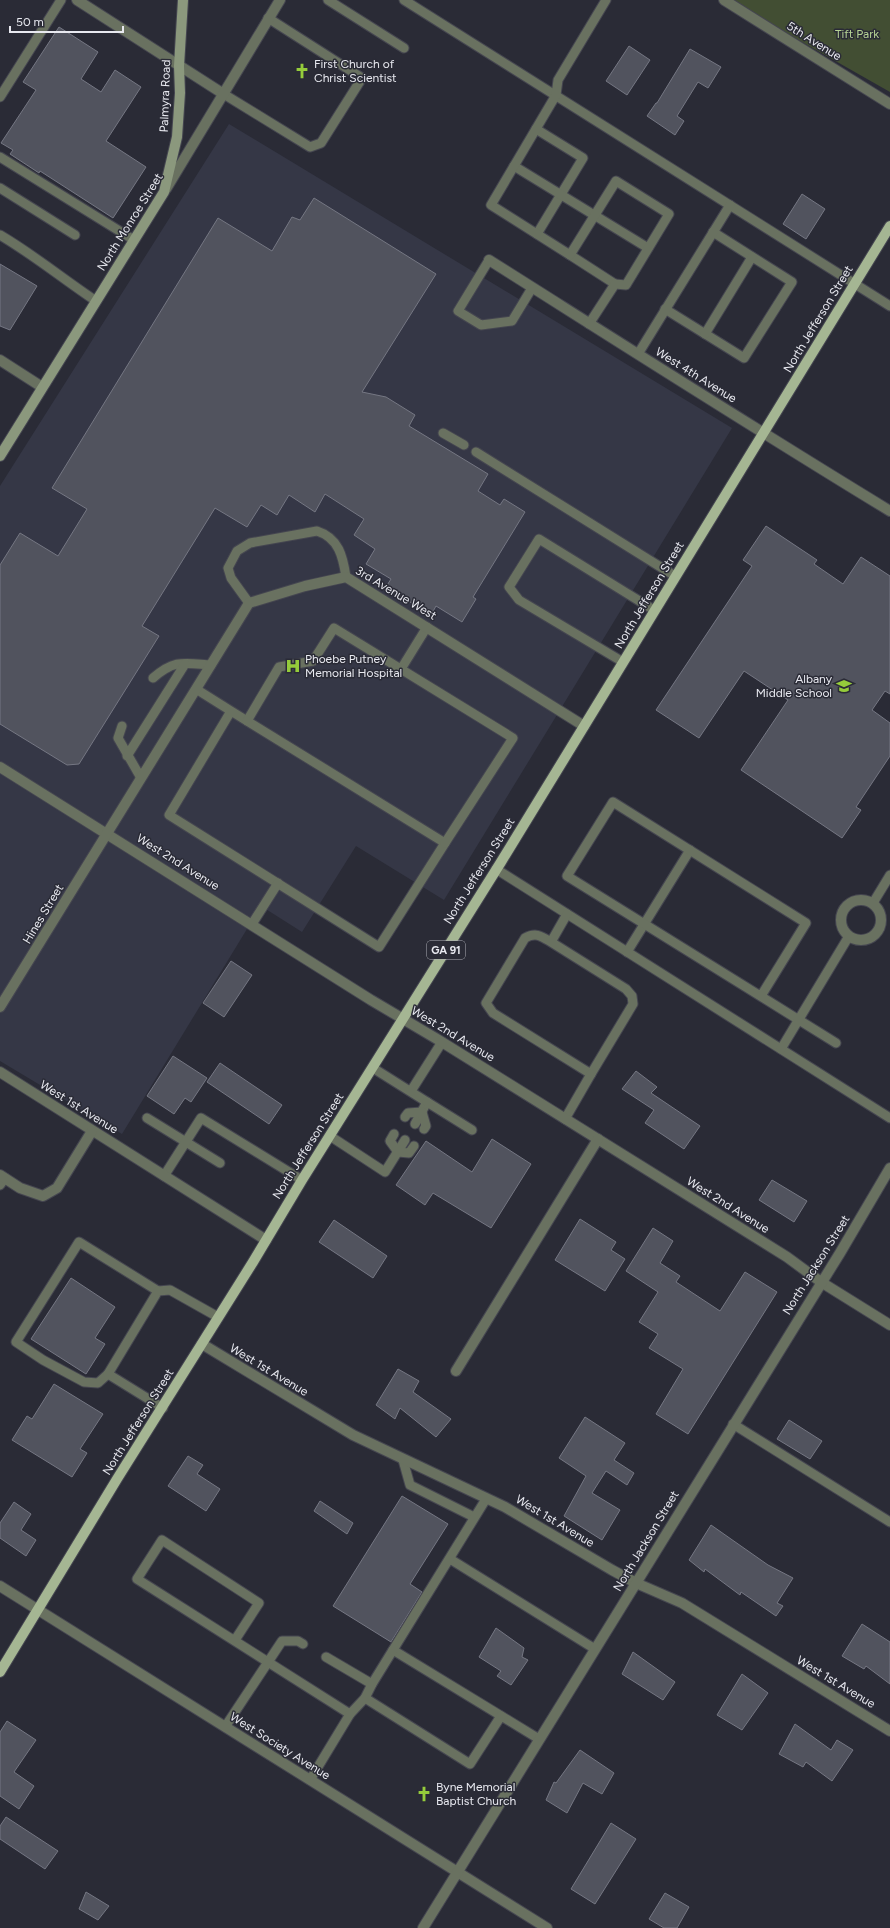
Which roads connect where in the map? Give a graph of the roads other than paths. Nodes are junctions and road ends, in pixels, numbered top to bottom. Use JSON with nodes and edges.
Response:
{"nodes":[{"id":1,"x":61,"y":0,"type":"edge"},
{"id":2,"x":77,"y":0,"type":"edge"},
{"id":3,"x":183,"y":0,"type":"edge"},
{"id":4,"x":280,"y":0,"type":"edge"},
{"id":5,"x":328,"y":0,"type":"edge"},
{"id":6,"x":404,"y":0,"type":"edge"},
{"id":7,"x":606,"y":0,"type":"edge"},
{"id":8,"x":724,"y":0,"type":"edge"},
{"id":9,"x":268,"y":18,"type":"junction"},
{"id":10,"x":404,"y":48,"type":"dead end"},
{"id":11,"x":179,"y":66,"type":"junction"},
{"id":12,"x":222,"y":94,"type":"junction"},
{"id":13,"x":556,"y":95,"type":"junction"},
{"id":14,"x":0,"y":97,"type":"edge"},
{"id":15,"x":890,"y":104,"type":"edge"},
{"id":16,"x":536,"y":129,"type":"junction"},
{"id":17,"x":0,"y":157,"type":"edge"},
{"id":18,"x":514,"y":166,"type":"junction"},
{"id":19,"x":0,"y":188,"type":"edge"},
{"id":20,"x":164,"y":192,"type":"junction"},
{"id":21,"x":561,"y":194,"type":"junction"},
{"id":22,"x":730,"y":205,"type":"junction"},
{"id":23,"x":595,"y":215,"type":"junction"},
{"id":24,"x":890,"y":226,"type":"edge"},
{"id":25,"x":713,"y":232,"type":"junction"},
{"id":26,"x":537,"y":234,"type":"junction"},
{"id":27,"x":0,"y":235,"type":"edge"},
{"id":28,"x":75,"y":235,"type":"dead end"},
{"id":29,"x":134,"y":240,"type":"junction"},
{"id":30,"x":648,"y":248,"type":"junction"},
{"id":31,"x":570,"y":255,"type":"junction"},
{"id":32,"x":752,"y":257,"type":"junction"},
{"id":33,"x":489,"y":260,"type":"joint"},
{"id":34,"x":615,"y":284,"type":"junction"},
{"id":35,"x":855,"y":284,"type":"junction"},
{"id":36,"x":532,"y":288,"type":"junction"},
{"id":37,"x":96,"y":301,"type":"junction"},
{"id":38,"x":890,"y":306,"type":"edge"},
{"id":39,"x":665,"y":309,"type":"junction"},
{"id":40,"x":589,"y":324,"type":"junction"},
{"id":41,"x":705,"y":334,"type":"junction"},
{"id":42,"x":638,"y":354,"type":"junction"},
{"id":43,"x":0,"y":360,"type":"edge"},
{"id":44,"x":42,"y":387,"type":"junction"},
{"id":45,"x":443,"y":433,"type":"dead end"},
{"id":46,"x":763,"y":433,"type":"junction"},
{"id":47,"x":464,"y":445,"type":"dead end"},
{"id":48,"x":476,"y":452,"type":"dead end"},
{"id":49,"x":0,"y":456,"type":"edge"},
{"id":50,"x":890,"y":511,"type":"edge"},
{"id":51,"x":675,"y":576,"type":"junction"},
{"id":52,"x":346,"y":577,"type":"junction"},
{"id":53,"x":249,"y":603,"type":"junction"},
{"id":54,"x":654,"y":610,"type":"junction"},
{"id":55,"x":427,"y":627,"type":"junction"},
{"id":56,"x":623,"y":662,"type":"junction"},
{"id":57,"x":185,"y":664,"type":"junction"},
{"id":58,"x":211,"y":665,"type":"junction"},
{"id":59,"x":401,"y":669,"type":"junction"},
{"id":60,"x":153,"y":678,"type":"dead end"},
{"id":61,"x":196,"y":689,"type":"junction"},
{"id":62,"x":231,"y":711,"type":"junction"},
{"id":63,"x":247,"y":721,"type":"junction"},
{"id":64,"x":122,"y":726,"type":"dead end"},
{"id":65,"x":584,"y":726,"type":"junction"},
{"id":66,"x":127,"y":756,"type":"junction"},
{"id":67,"x":0,"y":767,"type":"edge"},
{"id":68,"x":141,"y":778,"type":"junction"},
{"id":69,"x":107,"y":834,"type":"junction"},
{"id":70,"x":445,"y":843,"type":"junction"},
{"id":71,"x":690,"y":850,"type":"junction"},
{"id":72,"x":496,"y":869,"type":"junction"},
{"id":73,"x":890,"y":875,"type":"edge"},
{"id":74,"x":278,"y":883,"type":"junction"},
{"id":75,"x":873,"y":903,"type":"junction"},
{"id":76,"x":567,"y":914,"type":"junction"},
{"id":77,"x":886,"y":921,"type":"edge"},
{"id":78,"x":252,"y":924,"type":"junction"},
{"id":79,"x":644,"y":924,"type":"junction"},
{"id":80,"x":849,"y":936,"type":"junction"},
{"id":81,"x":551,"y":942,"type":"junction"},
{"id":82,"x":627,"y":952,"type":"junction"},
{"id":83,"x":761,"y":996,"type":"junction"},
{"id":84,"x":0,"y":1007,"type":"edge"},
{"id":85,"x":403,"y":1019,"type":"junction"},
{"id":86,"x":798,"y":1020,"type":"junction"},
{"id":87,"x":442,"y":1042,"type":"junction"},
{"id":88,"x":836,"y":1043,"type":"dead end"},
{"id":89,"x":781,"y":1049,"type":"junction"},
{"id":90,"x":373,"y":1068,"type":"junction"},
{"id":91,"x":0,"y":1072,"type":"edge"},
{"id":92,"x":591,"y":1074,"type":"junction"},
{"id":93,"x":411,"y":1091,"type":"junction"},
{"id":94,"x":427,"y":1102,"type":"junction"},
{"id":95,"x":422,"y":1112,"type":"junction"},
{"id":96,"x":405,"y":1117,"type":"dead end"},
{"id":97,"x":147,"y":1118,"type":"dead end"},
{"id":98,"x":890,"y":1118,"type":"edge"},
{"id":99,"x":565,"y":1119,"type":"junction"},
{"id":100,"x":415,"y":1124,"type":"dead end"},
{"id":101,"x":424,"y":1129,"type":"dead end"},
{"id":102,"x":472,"y":1130,"type":"dead end"},
{"id":103,"x":92,"y":1131,"type":"junction"},
{"id":104,"x":394,"y":1134,"type":"dead end"},
{"id":105,"x":330,"y":1136,"type":"junction"},
{"id":106,"x":598,"y":1139,"type":"junction"},
{"id":107,"x":405,"y":1140,"type":"dead end"},
{"id":108,"x":186,"y":1142,"type":"junction"},
{"id":109,"x":414,"y":1146,"type":"dead end"},
{"id":110,"x":398,"y":1152,"type":"junction"},
{"id":111,"x":220,"y":1163,"type":"dead end"},
{"id":112,"x":890,"y":1168,"type":"edge"},
{"id":113,"x":164,"y":1176,"type":"junction"},
{"id":114,"x":2,"y":1180,"type":"edge"},
{"id":115,"x":302,"y":1180,"type":"junction"},
{"id":116,"x":266,"y":1240,"type":"junction"},
{"id":117,"x":821,"y":1282,"type":"junction"},
{"id":118,"x":158,"y":1291,"type":"junction"},
{"id":119,"x":218,"y":1317,"type":"junction"},
{"id":120,"x":890,"y":1325,"type":"edge"},
{"id":121,"x":202,"y":1344,"type":"junction"},
{"id":122,"x":456,"y":1372,"type":"dead end"},
{"id":123,"x":108,"y":1374,"type":"junction"},
{"id":124,"x":163,"y":1408,"type":"junction"},
{"id":125,"x":733,"y":1424,"type":"junction"},
{"id":126,"x":404,"y":1460,"type":"junction"},
{"id":127,"x":486,"y":1499,"type":"junction"},
{"id":128,"x":474,"y":1517,"type":"junction"},
{"id":129,"x":890,"y":1522,"type":"edge"},
{"id":130,"x":450,"y":1559,"type":"junction"},
{"id":131,"x":636,"y":1583,"type":"junction"},
{"id":132,"x":0,"y":1586,"type":"edge"},
{"id":133,"x":38,"y":1609,"type":"junction"},
{"id":134,"x":235,"y":1640,"type":"junction"},
{"id":135,"x":303,"y":1644,"type":"dead end"},
{"id":136,"x":595,"y":1649,"type":"junction"},
{"id":137,"x":393,"y":1650,"type":"junction"},
{"id":138,"x":326,"y":1657,"type":"dead end"},
{"id":139,"x":268,"y":1662,"type":"junction"},
{"id":140,"x":0,"y":1672,"type":"edge"},
{"id":141,"x":372,"y":1684,"type":"junction"},
{"id":142,"x":365,"y":1698,"type":"junction"},
{"id":143,"x":350,"y":1714,"type":"junction"},
{"id":144,"x":501,"y":1716,"type":"junction"},
{"id":145,"x":225,"y":1727,"type":"junction"},
{"id":146,"x":890,"y":1731,"type":"edge"},
{"id":147,"x":539,"y":1740,"type":"junction"},
{"id":148,"x":310,"y":1780,"type":"junction"},
{"id":149,"x":457,"y":1872,"type":"junction"},
{"id":150,"x":423,"y":1928,"type":"edge"},
{"id":151,"x":547,"y":1928,"type":"edge"}],
"edges":[{"from":1,"to":14,"type":"lane"},
{"from":2,"to":11,"type":"street"},
{"from":3,"to":11,"type":"main road","name":"Palmyra Road"},
{"from":4,"to":9,"type":"street","name":"North Monroe Street"},
{"from":5,"to":10,"type":"lane"},
{"from":6,"to":13,"type":"lane"},
{"from":7,"to":13,"type":"lane"},
{"from":8,"to":15,"type":"street","name":"5th Avenue"},
{"from":9,"to":12,"type":"street","name":"North Monroe Street"},
{"from":9,"to":12,"type":"lane"},
{"from":11,"to":12,"type":"street"},
{"from":11,"to":20,"type":"main road","name":"Palmyra Road"},
{"from":12,"to":20,"type":"street","name":"North Monroe Street"},
{"from":13,"to":16,"type":"lane"},
{"from":13,"to":22,"type":"lane"},
{"from":16,"to":18,"type":"lane"},
{"from":16,"to":21,"type":"lane"},
{"from":17,"to":29,"type":"lane"},
{"from":18,"to":21,"type":"lane"},
{"from":18,"to":26,"type":"lane"},
{"from":19,"to":28,"type":"lane"},
{"from":20,"to":29,"type":"main road","name":"North Monroe Street"},
{"from":21,"to":23,"type":"lane"},
{"from":21,"to":26,"type":"lane"},
{"from":22,"to":25,"type":"lane"},
{"from":22,"to":35,"type":"lane"},
{"from":23,"to":30,"type":"lane"},
{"from":23,"to":30,"type":"lane"},
{"from":23,"to":31,"type":"lane"},
{"from":24,"to":35,"type":"main road","name":"North Jefferson Street","number":"GA 91"},
{"from":25,"to":32,"type":"lane"},
{"from":25,"to":39,"type":"lane"},
{"from":26,"to":31,"type":"lane"},
{"from":27,"to":37,"type":"lane"},
{"from":29,"to":37,"type":"main road","name":"North Monroe Street"},
{"from":30,"to":34,"type":"lane"},
{"from":31,"to":34,"type":"lane"},
{"from":32,"to":41,"type":"lane"},
{"from":32,"to":41,"type":"lane"},
{"from":33,"to":36,"type":"street","name":"West 4th Avenue"},
{"from":33,"to":36,"type":"lane"},
{"from":34,"to":40,"type":"lane"},
{"from":35,"to":38,"type":"lane"},
{"from":35,"to":46,"type":"main road","name":"North Jefferson Street","number":"GA 91"},
{"from":36,"to":40,"type":"street","name":"West 4th Avenue"},
{"from":37,"to":44,"type":"main road","name":"North Monroe Street"},
{"from":39,"to":41,"type":"lane"},
{"from":39,"to":42,"type":"lane"},
{"from":40,"to":42,"type":"street","name":"West 4th Avenue"},
{"from":42,"to":46,"type":"street","name":"West 4th Avenue"},
{"from":43,"to":44,"type":"street"},
{"from":44,"to":49,"type":"main road","name":"North Monroe Street"},
{"from":45,"to":47,"type":"lane"},
{"from":46,"to":50,"type":"street","name":"West 4th Avenue"},
{"from":46,"to":51,"type":"main road","name":"North Jefferson Street","number":"GA 91"},
{"from":48,"to":51,"type":"lane"},
{"from":51,"to":54,"type":"main road","name":"North Jefferson Street","number":"GA 91"},
{"from":52,"to":53,"type":"street","name":"3rd Avenue West"},
{"from":52,"to":53,"type":"lane"},
{"from":52,"to":55,"type":"street","name":"3rd Avenue West"},
{"from":53,"to":58,"type":"street"},
{"from":54,"to":56,"type":"main road","name":"North Jefferson Street","number":"GA 91"},
{"from":54,"to":56,"type":"lane"},
{"from":55,"to":59,"type":"lane"},
{"from":55,"to":65,"type":"street","name":"3rd Avenue West"},
{"from":56,"to":65,"type":"main road","name":"North Jefferson Street","number":"GA 91"},
{"from":57,"to":58,"type":"lane"},
{"from":57,"to":60,"type":"lane"},
{"from":57,"to":66,"type":"lane"},
{"from":58,"to":61,"type":"street"},
{"from":59,"to":63,"type":"lane"},
{"from":59,"to":70,"type":"lane"},
{"from":61,"to":62,"type":"lane"},
{"from":61,"to":68,"type":"street"},
{"from":62,"to":63,"type":"lane"},
{"from":62,"to":74,"type":"lane"},
{"from":63,"to":70,"type":"lane"},
{"from":64,"to":66,"type":"lane"},
{"from":65,"to":72,"type":"main road","name":"North Jefferson Street","number":"GA 91"},
{"from":66,"to":68,"type":"lane"},
{"from":67,"to":69,"type":"street","name":"West 2nd Avenue"},
{"from":68,"to":69,"type":"street"},
{"from":69,"to":78,"type":"street","name":"West 2nd Avenue"},
{"from":69,"to":84,"type":"street","name":"Hines Street"},
{"from":70,"to":74,"type":"lane"},
{"from":71,"to":79,"type":"lane"},
{"from":71,"to":79,"type":"lane"},
{"from":71,"to":83,"type":"lane"},
{"from":72,"to":76,"type":"lane"},
{"from":72,"to":85,"type":"main road","name":"North Jefferson Street","number":"GA 91"},
{"from":73,"to":75,"type":"lane"},
{"from":74,"to":78,"type":"lane"},
{"from":75,"to":77,"type":"street"},
{"from":75,"to":80,"type":"street"},
{"from":76,"to":81,"type":"lane"},
{"from":76,"to":82,"type":"lane"},
{"from":77,"to":80,"type":"street"},
{"from":78,"to":85,"type":"street","name":"West 2nd Avenue"},
{"from":79,"to":82,"type":"lane"},
{"from":79,"to":83,"type":"lane"},
{"from":80,"to":86,"type":"lane"},
{"from":81,"to":92,"type":"lane"},
{"from":81,"to":92,"type":"lane"},
{"from":82,"to":89,"type":"lane"},
{"from":83,"to":86,"type":"lane"},
{"from":85,"to":87,"type":"street","name":"West 2nd Avenue"},
{"from":85,"to":90,"type":"main road","name":"North Jefferson Street","number":"GA 91"},
{"from":86,"to":88,"type":"lane"},
{"from":86,"to":89,"type":"lane"},
{"from":87,"to":93,"type":"lane"},
{"from":87,"to":99,"type":"street","name":"West 2nd Avenue"},
{"from":89,"to":98,"type":"lane"},
{"from":90,"to":93,"type":"lane"},
{"from":90,"to":105,"type":"main road","name":"North Jefferson Street","number":"GA 91"},
{"from":91,"to":103,"type":"street","name":"West 1st Avenue"},
{"from":92,"to":99,"type":"lane"},
{"from":93,"to":94,"type":"lane"},
{"from":94,"to":95,"type":"lane"},
{"from":94,"to":102,"type":"lane"},
{"from":95,"to":96,"type":"lane"},
{"from":95,"to":100,"type":"lane"},
{"from":95,"to":101,"type":"lane"},
{"from":97,"to":108,"type":"lane"},
{"from":99,"to":106,"type":"street","name":"West 2nd Avenue"},
{"from":103,"to":113,"type":"street","name":"West 1st Avenue"},
{"from":103,"to":114,"type":"street"},
{"from":104,"to":110,"type":"lane"},
{"from":105,"to":110,"type":"lane"},
{"from":105,"to":115,"type":"main road","name":"North Jefferson Street","number":"GA 91"},
{"from":106,"to":117,"type":"street","name":"West 2nd Avenue"},
{"from":106,"to":122,"type":"street"},
{"from":107,"to":110,"type":"lane"},
{"from":108,"to":111,"type":"lane"},
{"from":108,"to":113,"type":"lane"},
{"from":108,"to":115,"type":"lane"},
{"from":109,"to":110,"type":"lane"},
{"from":112,"to":117,"type":"street","name":"North Jackson Street"},
{"from":113,"to":116,"type":"street","name":"West 1st Avenue"},
{"from":115,"to":116,"type":"main road","name":"North Jefferson Street","number":"GA 91"},
{"from":116,"to":119,"type":"main road","name":"North Jefferson Street","number":"GA 91"},
{"from":117,"to":120,"type":"street","name":"West 2nd Avenue"},
{"from":117,"to":125,"type":"street","name":"North Jackson Street"},
{"from":118,"to":119,"type":"lane"},
{"from":118,"to":123,"type":"lane"},
{"from":118,"to":123,"type":"lane"},
{"from":119,"to":121,"type":"main road","name":"North Jefferson Street","number":"GA 91"},
{"from":121,"to":124,"type":"main road","name":"North Jefferson Street","number":"GA 91"},
{"from":121,"to":126,"type":"street","name":"West 1st Avenue"},
{"from":123,"to":124,"type":"lane"},
{"from":124,"to":133,"type":"main road","name":"North Jefferson Street","number":"GA 91"},
{"from":125,"to":129,"type":"lane"},
{"from":125,"to":131,"type":"street","name":"North Jackson Street"},
{"from":126,"to":127,"type":"street","name":"West 1st Avenue"},
{"from":126,"to":128,"type":"lane"},
{"from":127,"to":128,"type":"lane"},
{"from":127,"to":131,"type":"street","name":"West 1st Avenue"},
{"from":128,"to":130,"type":"lane"},
{"from":130,"to":136,"type":"lane"},
{"from":130,"to":137,"type":"lane"},
{"from":131,"to":136,"type":"street","name":"North Jackson Street"},
{"from":131,"to":146,"type":"street","name":"West 1st Avenue"},
{"from":132,"to":133,"type":"street","name":"West Society Avenue"},
{"from":133,"to":140,"type":"main road","name":"North Jefferson Street","number":"GA 91"},
{"from":133,"to":145,"type":"street","name":"West Society Avenue"},
{"from":134,"to":134,"type":"lane"},
{"from":134,"to":139,"type":"lane"},
{"from":135,"to":139,"type":"lane"},
{"from":136,"to":147,"type":"street","name":"North Jackson Street"},
{"from":137,"to":141,"type":"lane"},
{"from":137,"to":144,"type":"lane"},
{"from":138,"to":141,"type":"lane"},
{"from":139,"to":143,"type":"lane"},
{"from":139,"to":145,"type":"lane"},
{"from":141,"to":142,"type":"lane"},
{"from":142,"to":143,"type":"lane"},
{"from":142,"to":144,"type":"lane"},
{"from":143,"to":148,"type":"lane"},
{"from":144,"to":147,"type":"lane"},
{"from":145,"to":148,"type":"street","name":"West Society Avenue"},
{"from":147,"to":149,"type":"street","name":"North Jackson Street"},
{"from":148,"to":149,"type":"street","name":"West Society Avenue"},
{"from":149,"to":150,"type":"street","name":"North Jackson Street"},
{"from":149,"to":151,"type":"street","name":"West Society Avenue"}]}
